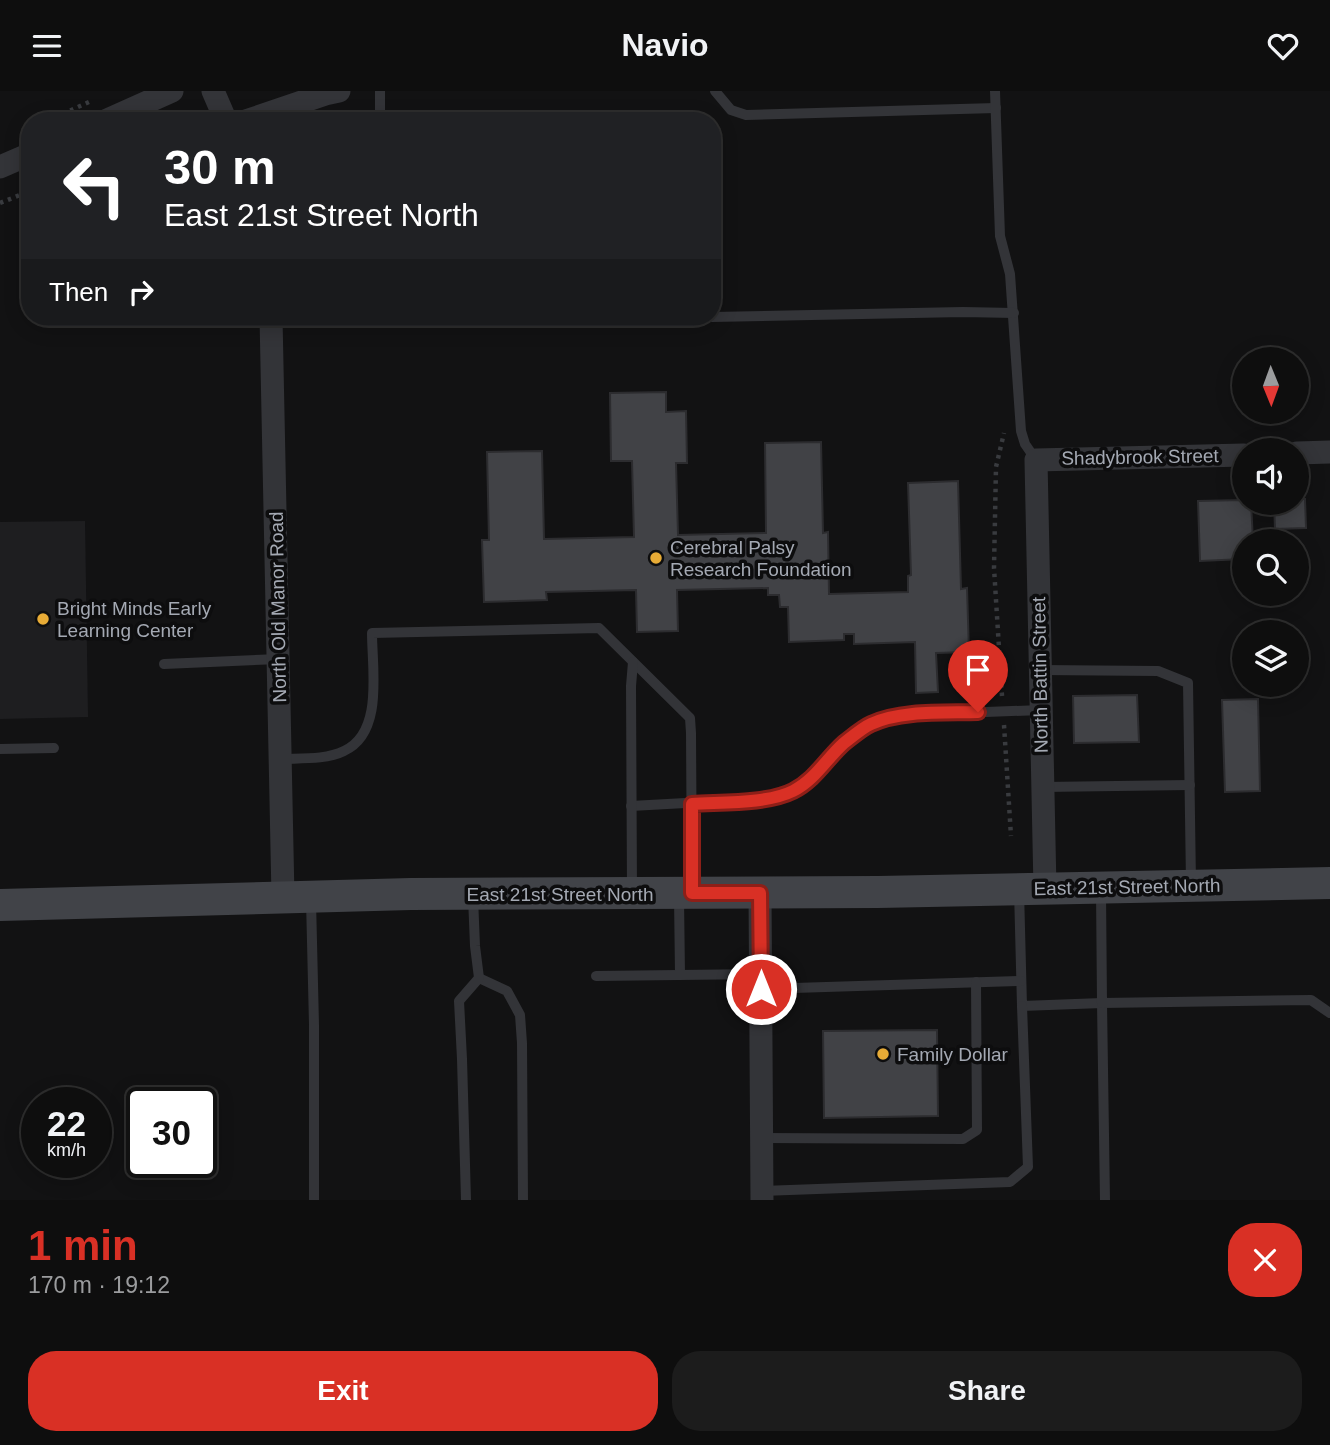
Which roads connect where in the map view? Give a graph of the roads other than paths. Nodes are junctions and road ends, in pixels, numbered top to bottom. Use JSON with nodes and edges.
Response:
{"nodes":[{"id":1,"x":172,"y":91,"type":"edge"},
{"id":2,"x":213,"y":91,"type":"edge"},
{"id":3,"x":339,"y":91,"type":"edge"},
{"id":4,"x":380,"y":91,"type":"edge"},
{"id":5,"x":715,"y":91,"type":"edge"},
{"id":6,"x":995,"y":91,"type":"edge"},
{"id":7,"x":996,"y":108,"type":"junction"},
{"id":8,"x":99,"y":111,"type":"edge"},
{"id":9,"x":222,"y":112,"type":"edge"},
{"id":10,"x":272,"y":112,"type":"edge"},
{"id":11,"x":380,"y":112,"type":"edge"},
{"id":12,"x":21,"y":158,"type":"edge"},
{"id":13,"x":0,"y":167,"type":"edge"},
{"id":14,"x":1014,"y":313,"type":"junction"},
{"id":15,"x":721,"y":317,"type":"edge"},
{"id":16,"x":271,"y":326,"type":"edge"},
{"id":17,"x":1330,"y":452,"type":"edge"},
{"id":18,"x":1309,"y":453,"type":"edge"},
{"id":19,"x":1232,"y":455,"type":"edge"},
{"id":20,"x":1036,"y":460,"type":"junction"},
{"id":21,"x":279,"y":659,"type":"junction"},
{"id":22,"x":633,"y":662,"type":"junction"},
{"id":23,"x":164,"y":664,"type":"dead end"},
{"id":24,"x":1040,"y":670,"type":"junction"},
{"id":25,"x":1041,"y":710,"type":"junction"},
{"id":26,"x":54,"y":748,"type":"dead end"},
{"id":27,"x":0,"y":749,"type":"edge"},
{"id":28,"x":280,"y":759,"type":"junction"},
{"id":29,"x":1190,"y":785,"type":"junction"},
{"id":30,"x":1043,"y":787,"type":"junction"},
{"id":31,"x":692,"y":804,"type":"junction"},
{"id":32,"x":631,"y":806,"type":"junction"},
{"id":33,"x":1330,"y":883,"type":"edge"},
{"id":34,"x":1192,"y":886,"type":"junction"},
{"id":35,"x":1101,"y":888,"type":"junction"},
{"id":36,"x":1032,"y":889,"type":"junction"},
{"id":37,"x":685,"y":893,"type":"junction"},
{"id":38,"x":760,"y":893,"type":"junction"},
{"id":39,"x":473,"y":894,"type":"junction"},
{"id":40,"x":632,"y":894,"type":"junction"},
{"id":41,"x":297,"y":897,"type":"junction"},
{"id":42,"x":0,"y":905,"type":"edge"},
{"id":43,"x":680,"y":975,"type":"junction"},
{"id":44,"x":596,"y":976,"type":"dead end"},
{"id":45,"x":479,"y":978,"type":"junction"},
{"id":46,"x":1021,"y":981,"type":"junction"},
{"id":47,"x":761,"y":982,"type":"junction"},
{"id":48,"x":976,"y":982,"type":"junction"},
{"id":49,"x":1102,"y":1003,"type":"junction"},
{"id":50,"x":1022,"y":1006,"type":"junction"},
{"id":51,"x":1330,"y":1013,"type":"edge"},
{"id":52,"x":761,"y":1138,"type":"junction"},
{"id":53,"x":762,"y":1195,"type":"edge"},
{"id":54,"x":314,"y":1200,"type":"edge"},
{"id":55,"x":466,"y":1200,"type":"edge"},
{"id":56,"x":523,"y":1200,"type":"edge"},
{"id":57,"x":1105,"y":1200,"type":"edge"}],
"edges":[{"from":1,"to":8,"type":"street"},
{"from":2,"to":9,"type":"street"},
{"from":3,"to":10,"type":"street"},
{"from":4,"to":11,"type":"lane"},
{"from":5,"to":7,"type":"lane"},
{"from":6,"to":7,"type":"lane"},
{"from":7,"to":14,"type":"lane"},
{"from":12,"to":13,"type":"street"},
{"from":14,"to":15,"type":"lane"},
{"from":14,"to":20,"type":"lane"},
{"from":16,"to":21,"type":"street","name":"North Old Manor Road"},
{"from":17,"to":18,"type":"street"},
{"from":19,"to":20,"type":"street","name":"Shadybrook Street"},
{"from":20,"to":24,"type":"street","name":"North Battin Street"},
{"from":21,"to":23,"type":"lane"},
{"from":21,"to":28,"type":"street","name":"North Old Manor Road"},
{"from":22,"to":28,"type":"lane"},
{"from":22,"to":31,"type":"lane"},
{"from":22,"to":32,"type":"lane"},
{"from":24,"to":25,"type":"street","name":"North Battin Street"},
{"from":24,"to":29,"type":"lane"},
{"from":25,"to":30,"type":"street","name":"North Battin Street"},
{"from":25,"to":31,"type":"lane"},
{"from":26,"to":27,"type":"lane"},
{"from":28,"to":41,"type":"street","name":"North Old Manor Road"},
{"from":29,"to":30,"type":"lane"},
{"from":29,"to":34,"type":"lane"},
{"from":30,"to":36,"type":"street","name":"North Battin Street"},
{"from":31,"to":32,"type":"lane"},
{"from":31,"to":37,"type":"lane"},
{"from":32,"to":40,"type":"lane"},
{"from":33,"to":34,"type":"main road","name":"East 21st Street North"},
{"from":34,"to":35,"type":"main road","name":"East 21st Street North"},
{"from":35,"to":36,"type":"main road","name":"East 21st Street North"},
{"from":35,"to":49,"type":"lane"},
{"from":36,"to":38,"type":"main road","name":"East 21st Street North"},
{"from":36,"to":46,"type":"lane"},
{"from":37,"to":38,"type":"main road","name":"East 21st Street North"},
{"from":37,"to":40,"type":"main road","name":"East 21st Street North"},
{"from":37,"to":43,"type":"lane"},
{"from":38,"to":47,"type":"street"},
{"from":39,"to":40,"type":"main road","name":"East 21st Street North"},
{"from":39,"to":41,"type":"main road","name":"East 21st Street North"},
{"from":39,"to":45,"type":"lane"},
{"from":41,"to":42,"type":"main road","name":"East 21st Street North"},
{"from":41,"to":54,"type":"lane"},
{"from":43,"to":44,"type":"lane"},
{"from":43,"to":47,"type":"lane"},
{"from":45,"to":55,"type":"lane"},
{"from":45,"to":56,"type":"lane"},
{"from":46,"to":48,"type":"lane"},
{"from":46,"to":50,"type":"lane"},
{"from":47,"to":48,"type":"lane"},
{"from":47,"to":52,"type":"street"},
{"from":48,"to":52,"type":"lane"},
{"from":49,"to":50,"type":"lane"},
{"from":49,"to":51,"type":"lane"},
{"from":49,"to":57,"type":"lane"},
{"from":50,"to":53,"type":"lane"},
{"from":52,"to":53,"type":"street"}]}
